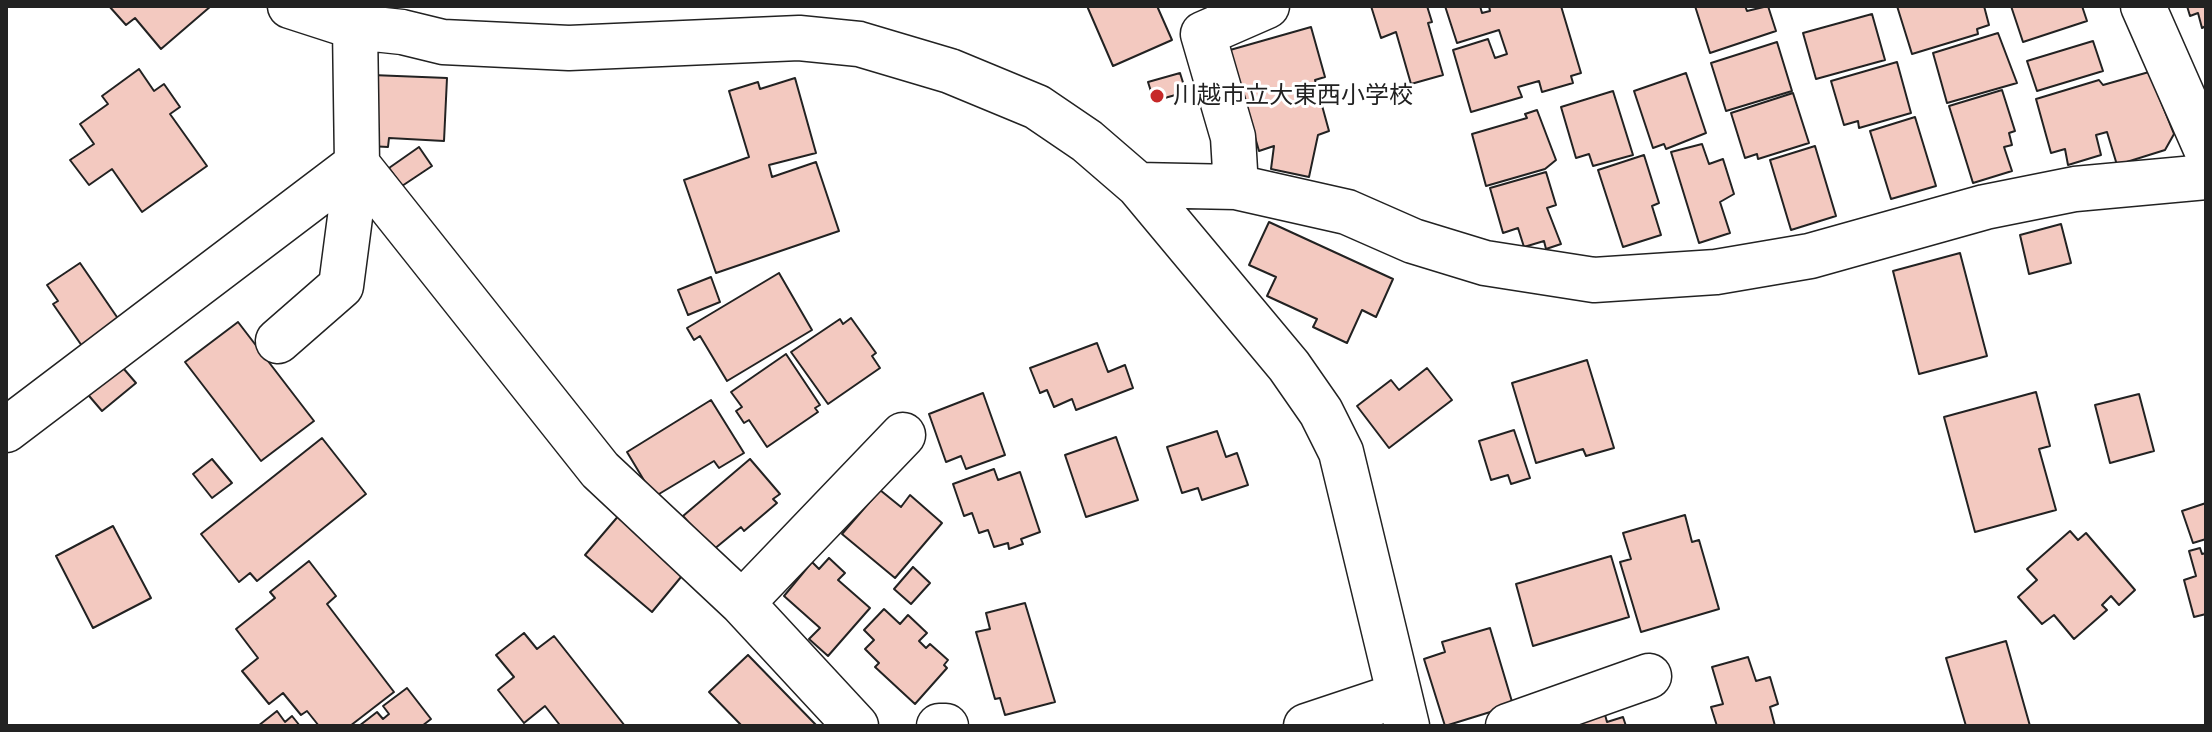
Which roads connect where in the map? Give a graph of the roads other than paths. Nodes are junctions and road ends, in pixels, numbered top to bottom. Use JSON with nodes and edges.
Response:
{"nodes":[{"id":1,"x":290,"y":6,"type":"edge"},
{"id":2,"x":1267,"y":6,"type":"edge"},
{"id":3,"x":2143,"y":6,"type":"edge"},
{"id":4,"x":402,"y":19,"type":"edge"},
{"id":5,"x":355,"y":27,"type":"junction"},
{"id":6,"x":2206,"y":149,"type":"edge"},
{"id":7,"x":357,"y":164,"type":"junction"},
{"id":8,"x":2206,"y":177,"type":"edge"},
{"id":9,"x":1138,"y":185,"type":"junction"},
{"id":10,"x":1236,"y":187,"type":"junction"},
{"id":11,"x":278,"y":341,"type":"dead end"},
{"id":12,"x":6,"y":430,"type":"edge"},
{"id":13,"x":903,"y":435,"type":"dead end"},
{"id":14,"x":742,"y":603,"type":"junction"},
{"id":15,"x":1649,"y":676,"type":"dead end"},
{"id":16,"x":1403,"y":710,"type":"edge"},
{"id":17,"x":856,"y":726,"type":"edge"},
{"id":18,"x":939,"y":726,"type":"edge"},
{"id":19,"x":946,"y":726,"type":"edge"},
{"id":20,"x":1306,"y":726,"type":"edge"},
{"id":21,"x":1508,"y":726,"type":"edge"}],
"edges":[{"from":1,"to":5,"type":"street"},
{"from":2,"to":10,"type":"street"},
{"from":3,"to":6,"type":"street"},
{"from":4,"to":5,"type":"street"},
{"from":4,"to":9,"type":"street"},
{"from":5,"to":7,"type":"street"},
{"from":7,"to":11,"type":"street"},
{"from":7,"to":12,"type":"street"},
{"from":7,"to":14,"type":"street"},
{"from":8,"to":10,"type":"street"},
{"from":9,"to":10,"type":"street"},
{"from":9,"to":16,"type":"street"},
{"from":13,"to":14,"type":"street"},
{"from":14,"to":17,"type":"street"},
{"from":15,"to":21,"type":"street"},
{"from":16,"to":20,"type":"street"},
{"from":18,"to":19,"type":"street"}]}
